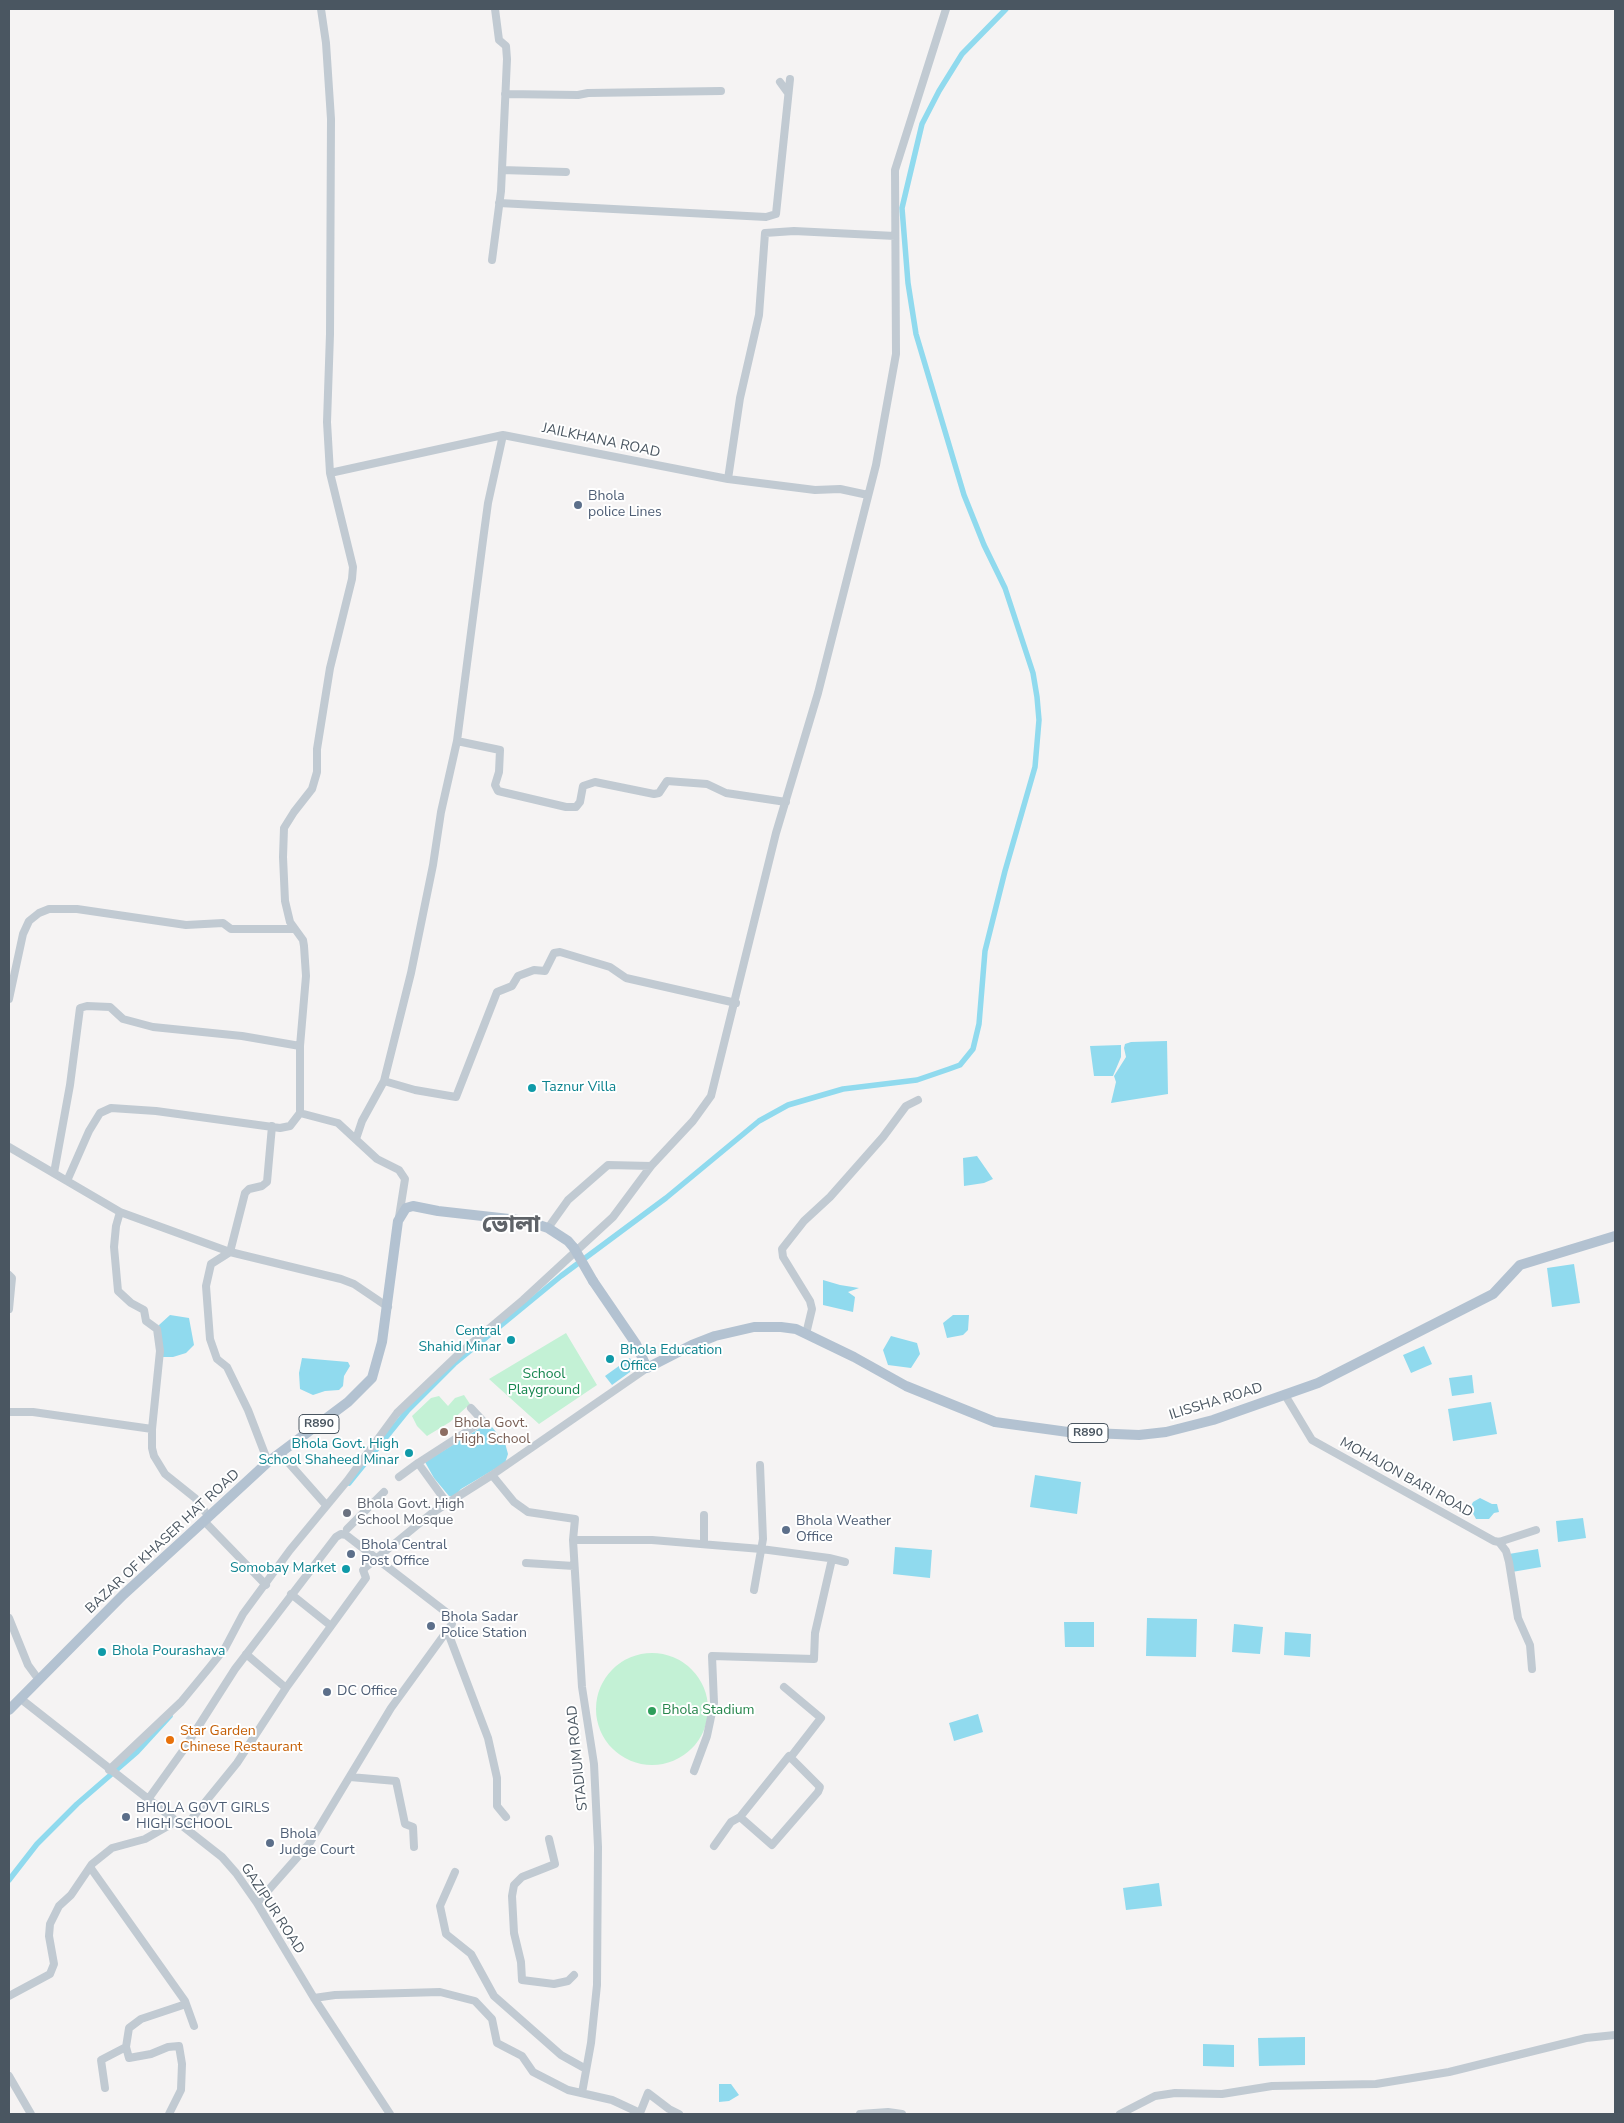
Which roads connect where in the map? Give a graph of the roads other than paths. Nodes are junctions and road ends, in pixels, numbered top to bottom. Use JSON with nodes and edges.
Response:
{"nodes":[{"id":1,"x":321,"y":9,"type":"edge"},
{"id":2,"x":495,"y":9,"type":"edge"},
{"id":3,"x":946,"y":9,"type":"edge"},
{"id":4,"x":790,"y":78,"type":"dead end"},
{"id":5,"x":780,"y":82,"type":"dead end"},
{"id":6,"x":721,"y":91,"type":"dead end"},
{"id":7,"x":788,"y":93,"type":"junction"},
{"id":8,"x":506,"y":94,"type":"junction"},
{"id":9,"x":502,"y":170,"type":"junction"},
{"id":10,"x":566,"y":172,"type":"dead end"},
{"id":11,"x":499,"y":203,"type":"junction"},
{"id":12,"x":896,"y":236,"type":"junction"},
{"id":13,"x":492,"y":260,"type":"dead end"},
{"id":14,"x":503,"y":435,"type":"junction"},
{"id":15,"x":330,"y":473,"type":"junction"},
{"id":16,"x":728,"y":479,"type":"junction"},
{"id":17,"x":868,"y":495,"type":"junction"},
{"id":18,"x":457,"y":741,"type":"junction"},
{"id":19,"x":786,"y":802,"type":"junction"},
{"id":20,"x":294,"y":929,"type":"junction"},
{"id":21,"x":9,"y":999,"type":"edge"},
{"id":22,"x":736,"y":1003,"type":"junction"},
{"id":23,"x":300,"y":1046,"type":"junction"},
{"id":24,"x":384,"y":1081,"type":"junction"},
{"id":25,"x":918,"y":1100,"type":"dead end"},
{"id":26,"x":300,"y":1113,"type":"junction"},
{"id":27,"x":272,"y":1126,"type":"junction"},
{"id":28,"x":356,"y":1138,"type":"junction"},
{"id":29,"x":9,"y":1147,"type":"edge"},
{"id":30,"x":651,"y":1166,"type":"junction"},
{"id":31,"x":54,"y":1173,"type":"junction"},
{"id":32,"x":68,"y":1182,"type":"junction"},
{"id":33,"x":120,"y":1212,"type":"junction"},
{"id":34,"x":398,"y":1221,"type":"junction"},
{"id":35,"x":548,"y":1228,"type":"junction"},
{"id":36,"x":1615,"y":1236,"type":"edge"},
{"id":37,"x":230,"y":1252,"type":"junction"},
{"id":38,"x":9,"y":1275,"type":"edge"},
{"id":39,"x":388,"y":1306,"type":"junction"},
{"id":40,"x":9,"y":1309,"type":"edge"},
{"id":41,"x":806,"y":1334,"type":"junction"},
{"id":42,"x":647,"y":1368,"type":"junction"},
{"id":43,"x":1285,"y":1395,"type":"junction"},
{"id":44,"x":471,"y":1408,"type":"dead end"},
{"id":45,"x":9,"y":1412,"type":"edge"},
{"id":46,"x":152,"y":1430,"type":"junction"},
{"id":47,"x":280,"y":1453,"type":"junction"},
{"id":48,"x":268,"y":1462,"type":"junction"},
{"id":49,"x":418,"y":1463,"type":"junction"},
{"id":50,"x":760,"y":1464,"type":"dead end"},
{"id":51,"x":492,"y":1474,"type":"junction"},
{"id":52,"x":399,"y":1477,"type":"dead end"},
{"id":53,"x":384,"y":1492,"type":"dead end"},
{"id":54,"x":447,"y":1503,"type":"junction"},
{"id":55,"x":326,"y":1505,"type":"junction"},
{"id":56,"x":704,"y":1515,"type":"dead end"},
{"id":57,"x":206,"y":1519,"type":"junction"},
{"id":58,"x":347,"y":1529,"type":"dead end"},
{"id":59,"x":1536,"y":1530,"type":"dead end"},
{"id":60,"x":573,"y":1540,"type":"junction"},
{"id":61,"x":1499,"y":1542,"type":"junction"},
{"id":62,"x":704,"y":1544,"type":"junction"},
{"id":63,"x":761,"y":1549,"type":"junction"},
{"id":64,"x":376,"y":1559,"type":"junction"},
{"id":65,"x":832,"y":1559,"type":"junction"},
{"id":66,"x":845,"y":1562,"type":"dead end"},
{"id":67,"x":526,"y":1563,"type":"dead end"},
{"id":68,"x":574,"y":1566,"type":"junction"},
{"id":69,"x":266,"y":1585,"type":"junction"},
{"id":70,"x":754,"y":1590,"type":"dead end"},
{"id":71,"x":291,"y":1594,"type":"junction"},
{"id":72,"x":9,"y":1618,"type":"edge"},
{"id":73,"x":331,"y":1626,"type":"junction"},
{"id":74,"x":447,"y":1630,"type":"junction"},
{"id":75,"x":246,"y":1654,"type":"junction"},
{"id":76,"x":1532,"y":1669,"type":"dead end"},
{"id":77,"x":39,"y":1680,"type":"junction"},
{"id":78,"x":784,"y":1687,"type":"dead end"},
{"id":79,"x":286,"y":1688,"type":"junction"},
{"id":80,"x":21,"y":1699,"type":"junction"},
{"id":81,"x":9,"y":1710,"type":"edge"},
{"id":82,"x":790,"y":1758,"type":"junction"},
{"id":83,"x":110,"y":1770,"type":"junction"},
{"id":84,"x":694,"y":1771,"type":"dead end"},
{"id":85,"x":350,"y":1777,"type":"junction"},
{"id":86,"x":149,"y":1798,"type":"junction"},
{"id":87,"x":506,"y":1817,"type":"dead end"},
{"id":88,"x":740,"y":1817,"type":"junction"},
{"id":89,"x":175,"y":1822,"type":"junction"},
{"id":90,"x":185,"y":1827,"type":"junction"},
{"id":91,"x":549,"y":1840,"type":"dead end"},
{"id":92,"x":714,"y":1846,"type":"dead end"},
{"id":93,"x":414,"y":1848,"type":"dead end"},
{"id":94,"x":90,"y":1867,"type":"junction"},
{"id":95,"x":455,"y":1872,"type":"dead end"},
{"id":96,"x":257,"y":1903,"type":"junction"},
{"id":97,"x":574,"y":1975,"type":"dead end"},
{"id":98,"x":9,"y":1996,"type":"edge"},
{"id":99,"x":314,"y":1998,"type":"junction"},
{"id":100,"x":186,"y":2004,"type":"junction"},
{"id":101,"x":194,"y":2026,"type":"dead end"},
{"id":102,"x":1615,"y":2035,"type":"edge"},
{"id":103,"x":126,"y":2048,"type":"junction"},
{"id":104,"x":586,"y":2069,"type":"junction"},
{"id":105,"x":9,"y":2076,"type":"edge"},
{"id":106,"x":105,"y":2088,"type":"dead end"},
{"id":107,"x":582,"y":2093,"type":"junction"},
{"id":108,"x":31,"y":2114,"type":"edge"},
{"id":109,"x":169,"y":2114,"type":"edge"},
{"id":110,"x":390,"y":2114,"type":"edge"},
{"id":111,"x":679,"y":2114,"type":"edge"},
{"id":112,"x":860,"y":2114,"type":"edge"},
{"id":113,"x":902,"y":2114,"type":"edge"},
{"id":114,"x":1120,"y":2114,"type":"edge"}],
"edges":[{"from":1,"to":15,"type":"street"},
{"from":2,"to":8,"type":"street"},
{"from":3,"to":12,"type":"street"},
{"from":4,"to":7,"type":"street"},
{"from":5,"to":7,"type":"street"},
{"from":6,"to":8,"type":"street"},
{"from":7,"to":11,"type":"street"},
{"from":8,"to":9,"type":"street"},
{"from":9,"to":10,"type":"street"},
{"from":9,"to":11,"type":"street"},
{"from":11,"to":13,"type":"street"},
{"from":12,"to":16,"type":"street"},
{"from":12,"to":17,"type":"street"},
{"from":14,"to":15,"type":"street","name":"JAILKHANA ROAD"},
{"from":14,"to":16,"type":"street","name":"JAILKHANA ROAD"},
{"from":14,"to":18,"type":"street"},
{"from":15,"to":20,"type":"street"},
{"from":16,"to":17,"type":"street","name":"JAILKHANA ROAD"},
{"from":17,"to":19,"type":"street"},
{"from":18,"to":19,"type":"street"},
{"from":18,"to":24,"type":"street"},
{"from":19,"to":22,"type":"street"},
{"from":20,"to":21,"type":"street"},
{"from":20,"to":23,"type":"street"},
{"from":22,"to":24,"type":"street"},
{"from":22,"to":30,"type":"street"},
{"from":23,"to":26,"type":"street"},
{"from":23,"to":31,"type":"street"},
{"from":24,"to":28,"type":"street"},
{"from":25,"to":41,"type":"street"},
{"from":26,"to":27,"type":"street"},
{"from":26,"to":28,"type":"street"},
{"from":27,"to":32,"type":"street"},
{"from":27,"to":37,"type":"street"},
{"from":28,"to":34,"type":"street"},
{"from":29,"to":31,"type":"street"},
{"from":30,"to":35,"type":"street"},
{"from":30,"to":55,"type":"street"},
{"from":31,"to":32,"type":"street"},
{"from":32,"to":33,"type":"street"},
{"from":33,"to":37,"type":"street"},
{"from":33,"to":46,"type":"street"},
{"from":34,"to":35,"type":"main road"},
{"from":34,"to":39,"type":"main road","name":"BAZAR OF KHASER HAT ROAD","number":"R890"},
{"from":35,"to":42,"type":"main road","bridge":true},
{"from":36,"to":43,"type":"main road","name":"ILISSHA ROAD","number":"R890"},
{"from":37,"to":39,"type":"street"},
{"from":37,"to":48,"type":"street"},
{"from":38,"to":40,"type":"street"},
{"from":39,"to":47,"type":"main road","name":"BAZAR OF KHASER HAT ROAD","number":"R890"},
{"from":41,"to":42,"type":"main road","name":"ILISSHA ROAD","number":"R890"},
{"from":41,"to":43,"type":"main road","name":"ILISSHA ROAD","number":"R890"},
{"from":42,"to":51,"type":"street"},
{"from":43,"to":61,"type":"street","name":"MOHAJON BARI ROAD"},
{"from":44,"to":49,"type":"street"},
{"from":45,"to":46,"type":"street"},
{"from":46,"to":57,"type":"street"},
{"from":47,"to":48,"type":"main road","name":"BAZAR OF KHASER HAT ROAD","number":"R890"},
{"from":47,"to":55,"type":"street"},
{"from":48,"to":57,"type":"main road","name":"BAZAR OF KHASER HAT ROAD","number":"R890"},
{"from":49,"to":52,"type":"street"},
{"from":49,"to":54,"type":"street"},
{"from":50,"to":63,"type":"street"},
{"from":51,"to":54,"type":"street"},
{"from":51,"to":60,"type":"street","name":"STADIUM ROAD"},
{"from":53,"to":58,"type":"street"},
{"from":54,"to":64,"type":"street"},
{"from":55,"to":69,"type":"street"},
{"from":56,"to":62,"type":"street"},
{"from":57,"to":69,"type":"street"},
{"from":57,"to":77,"type":"main road","name":"BAZAR OF KHASER HAT ROAD","number":"R890"},
{"from":59,"to":61,"type":"street"},
{"from":60,"to":62,"type":"street"},
{"from":60,"to":68,"type":"street","name":"STADIUM ROAD"},
{"from":61,"to":76,"type":"street"},
{"from":62,"to":63,"type":"street"},
{"from":63,"to":65,"type":"street"},
{"from":63,"to":70,"type":"street"},
{"from":64,"to":71,"type":"street"},
{"from":64,"to":73,"type":"street"},
{"from":64,"to":74,"type":"street"},
{"from":65,"to":66,"type":"street"},
{"from":65,"to":84,"type":"street"},
{"from":67,"to":68,"type":"street"},
{"from":68,"to":104,"type":"street","name":"STADIUM ROAD"},
{"from":69,"to":83,"type":"street"},
{"from":71,"to":73,"type":"street"},
{"from":71,"to":75,"type":"street"},
{"from":72,"to":77,"type":"street"},
{"from":73,"to":79,"type":"street"},
{"from":74,"to":85,"type":"street"},
{"from":74,"to":87,"type":"street"},
{"from":75,"to":79,"type":"street"},
{"from":75,"to":86,"type":"street"},
{"from":77,"to":80,"type":"main road","name":"BAZAR OF KHASER HAT ROAD","number":"R890"},
{"from":78,"to":82,"type":"street"},
{"from":79,"to":90,"type":"street"},
{"from":80,"to":81,"type":"main road","name":"BAZAR OF KHASER HAT ROAD","number":"R890"},
{"from":80,"to":83,"type":"street","name":"GAZIPUR ROAD"},
{"from":82,"to":88,"type":"street"},
{"from":82,"to":88,"type":"street"},
{"from":83,"to":86,"type":"street","name":"GAZIPUR ROAD"},
{"from":85,"to":93,"type":"street"},
{"from":85,"to":96,"type":"street"},
{"from":86,"to":89,"type":"street","name":"GAZIPUR ROAD"},
{"from":88,"to":92,"type":"street"},
{"from":89,"to":90,"type":"street","name":"GAZIPUR ROAD"},
{"from":89,"to":94,"type":"street"},
{"from":90,"to":96,"type":"street","name":"GAZIPUR ROAD"},
{"from":91,"to":97,"type":"street"},
{"from":94,"to":98,"type":"street"},
{"from":94,"to":100,"type":"street"},
{"from":95,"to":104,"type":"street"},
{"from":96,"to":99,"type":"street","name":"GAZIPUR ROAD"},
{"from":99,"to":107,"type":"street"},
{"from":99,"to":110,"type":"street","name":"GAZIPUR ROAD"},
{"from":100,"to":101,"type":"street"},
{"from":100,"to":103,"type":"street"},
{"from":102,"to":114,"type":"street"},
{"from":103,"to":106,"type":"street"},
{"from":103,"to":109,"type":"street"},
{"from":104,"to":107,"type":"street","name":"STADIUM ROAD"},
{"from":105,"to":108,"type":"street"},
{"from":107,"to":111,"type":"street"},
{"from":112,"to":113,"type":"street"}]}
